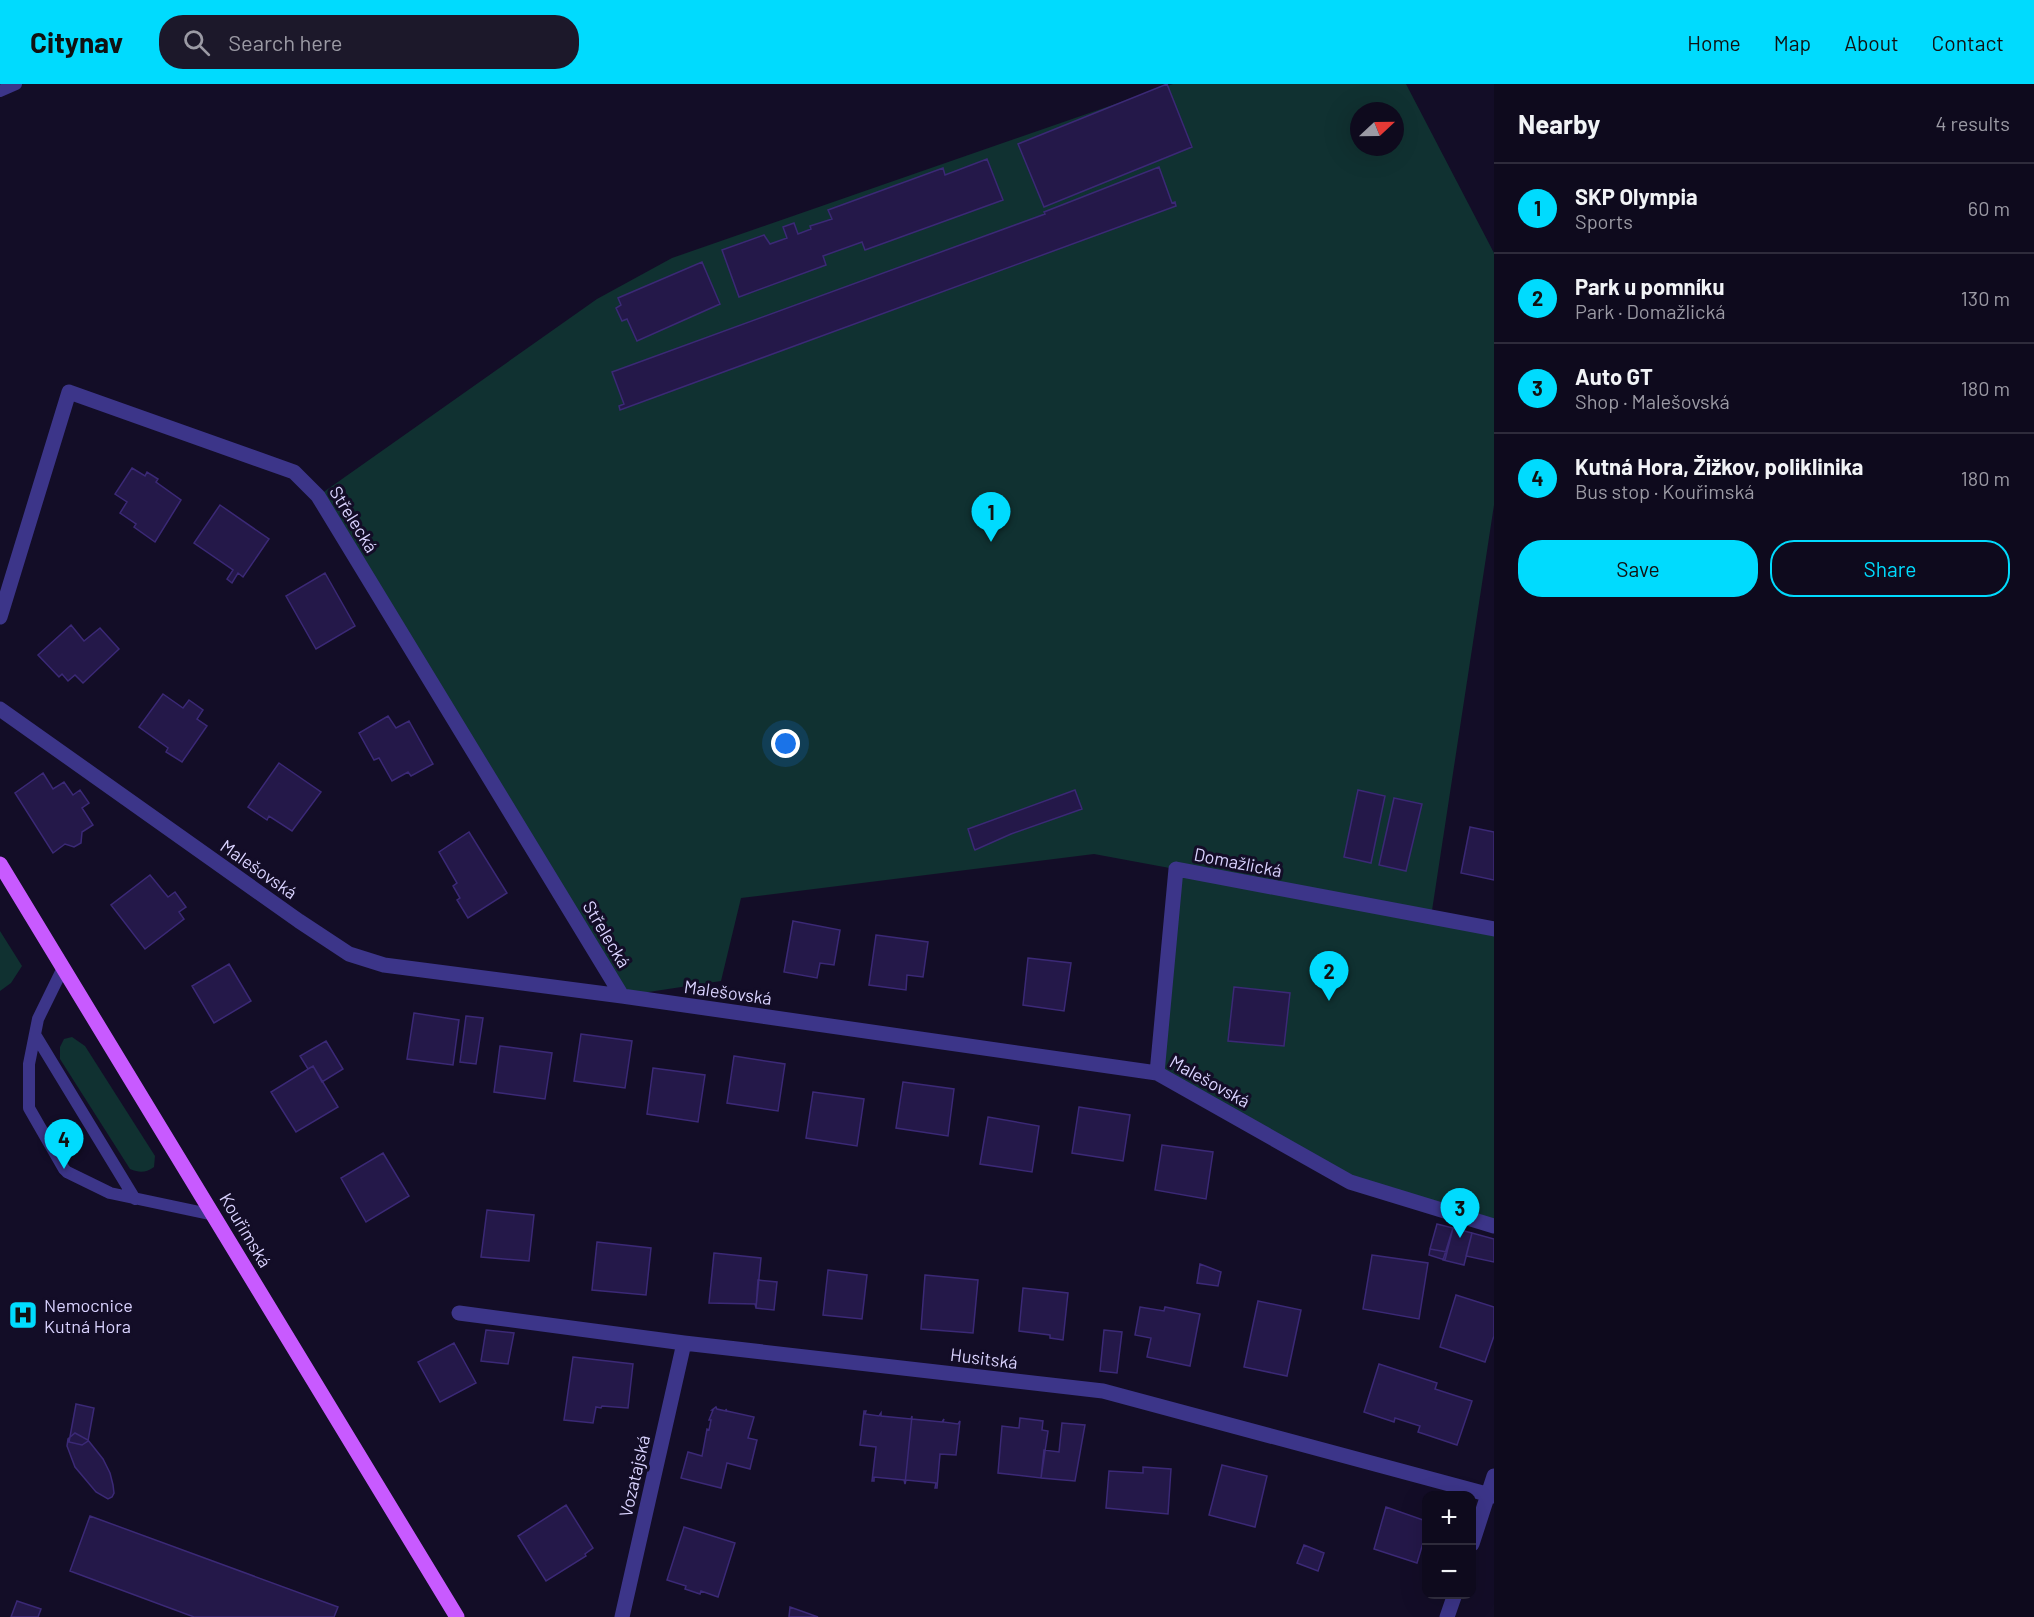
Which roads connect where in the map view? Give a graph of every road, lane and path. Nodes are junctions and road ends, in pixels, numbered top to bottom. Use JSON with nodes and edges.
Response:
{"nodes":[{"id":1,"x":0,"y":617,"type":"edge"},
{"id":2,"x":0,"y":709,"type":"edge"},
{"id":3,"x":0,"y":864,"type":"edge"},
{"id":4,"x":1494,"y":929,"type":"edge"},
{"id":5,"x":63,"y":968,"type":"junction"},
{"id":6,"x":622,"y":996,"type":"junction"},
{"id":7,"x":36,"y":1036,"type":"junction"},
{"id":8,"x":1157,"y":1073,"type":"junction"},
{"id":9,"x":135,"y":1198,"type":"junction"},
{"id":10,"x":214,"y":1215,"type":"junction"},
{"id":11,"x":1494,"y":1227,"type":"edge"},
{"id":12,"x":459,"y":1313,"type":"dead end"},
{"id":13,"x":684,"y":1343,"type":"junction"},
{"id":14,"x":1494,"y":1476,"type":"edge"},
{"id":15,"x":1491,"y":1494,"type":"edge"},
{"id":16,"x":1476,"y":1533,"type":"edge"},
{"id":17,"x":1453,"y":1599,"type":"edge"},
{"id":18,"x":457,"y":1617,"type":"edge"},
{"id":19,"x":622,"y":1617,"type":"edge"},
{"id":20,"x":1447,"y":1617,"type":"edge"}],
"edges":[{"from":1,"to":6,"type":"street","name":"Střelecká"},
{"from":2,"to":6,"type":"street","name":"Malešovská"},
{"from":3,"to":5,"type":"main road","name":"Kouřimská"},
{"from":4,"to":8,"type":"street","name":"Domažlická"},
{"from":5,"to":7,"type":"lane"},
{"from":5,"to":10,"type":"main road","name":"Kouřimská"},
{"from":6,"to":8,"type":"street","name":"Malešovská"},
{"from":7,"to":9,"type":"lane"},
{"from":7,"to":9,"type":"lane"},
{"from":8,"to":11,"type":"street","name":"Malešovská"},
{"from":9,"to":10,"type":"lane"},
{"from":10,"to":18,"type":"main road","name":"Kouřimská"},
{"from":12,"to":13,"type":"street","name":"Husitská"},
{"from":13,"to":15,"type":"street","name":"Husitská"},
{"from":13,"to":19,"type":"street","name":"Vozatajská"},
{"from":14,"to":15,"type":"street"},
{"from":15,"to":16,"type":"street"},
{"from":17,"to":20,"type":"street"}]}
